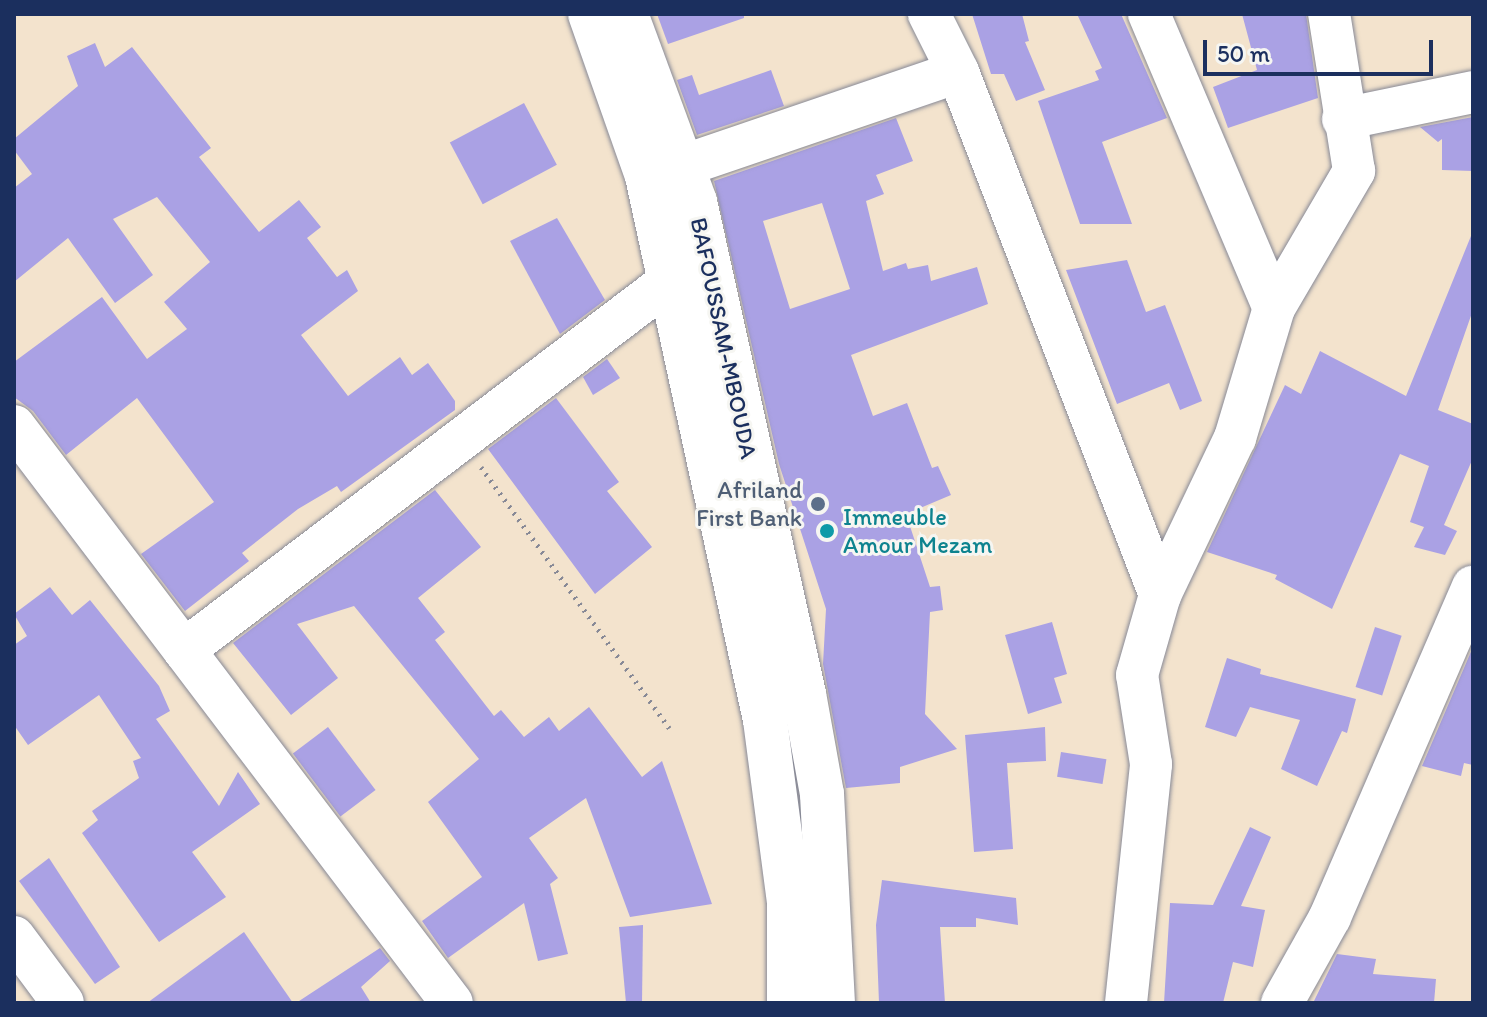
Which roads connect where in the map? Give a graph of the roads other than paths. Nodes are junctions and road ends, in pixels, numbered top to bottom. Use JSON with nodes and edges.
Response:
{"nodes":[{"id":1,"x":590,"y":14,"type":"edge"},
{"id":2,"x":626,"y":14,"type":"edge"},
{"id":3,"x":929,"y":14,"type":"edge"},
{"id":4,"x":1149,"y":14,"type":"edge"},
{"id":5,"x":1329,"y":14,"type":"edge"},
{"id":6,"x":958,"y":72,"type":"junction"},
{"id":7,"x":1473,"y":92,"type":"edge"},
{"id":8,"x":1343,"y":119,"type":"junction"},
{"id":9,"x":685,"y":165,"type":"junction"},
{"id":10,"x":687,"y":266,"type":"junction"},
{"id":11,"x":1274,"y":308,"type":"junction"},
{"id":12,"x":14,"y":426,"type":"edge"},
{"id":13,"x":1473,"y":587,"type":"edge"},
{"id":14,"x":1160,"y":595,"type":"junction"},
{"id":15,"x":184,"y":650,"type":"junction"},
{"id":16,"x":14,"y":937,"type":"edge"},
{"id":17,"x":63,"y":1003,"type":"edge"},
{"id":18,"x":452,"y":1003,"type":"edge"},
{"id":19,"x":789,"y":1003,"type":"edge"},
{"id":20,"x":833,"y":1003,"type":"edge"},
{"id":21,"x":1126,"y":1003,"type":"edge"},
{"id":22,"x":1282,"y":1003,"type":"edge"}],
"edges":[{"from":1,"to":10,"type":"highway","name":"BAFOUSSAM-MBOUDA"},
{"from":2,"to":9,"type":"highway","name":"BAFOUSSAM-MBOUDA"},
{"from":3,"to":6,"type":"street"},
{"from":4,"to":11,"type":"street"},
{"from":5,"to":8,"type":"street"},
{"from":6,"to":9,"type":"street"},
{"from":6,"to":14,"type":"street"},
{"from":7,"to":8,"type":"street"},
{"from":8,"to":11,"type":"street"},
{"from":9,"to":10,"type":"highway","name":"BAFOUSSAM-MBOUDA"},
{"from":10,"to":15,"type":"street"},
{"from":10,"to":19,"type":"highway","name":"BAFOUSSAM-MBOUDA"},
{"from":10,"to":20,"type":"highway","name":"BAFOUSSAM-MBOUDA"},
{"from":11,"to":14,"type":"street"},
{"from":12,"to":15,"type":"street"},
{"from":13,"to":22,"type":"street"},
{"from":14,"to":21,"type":"street"},
{"from":15,"to":18,"type":"street"},
{"from":16,"to":17,"type":"street"}]}
